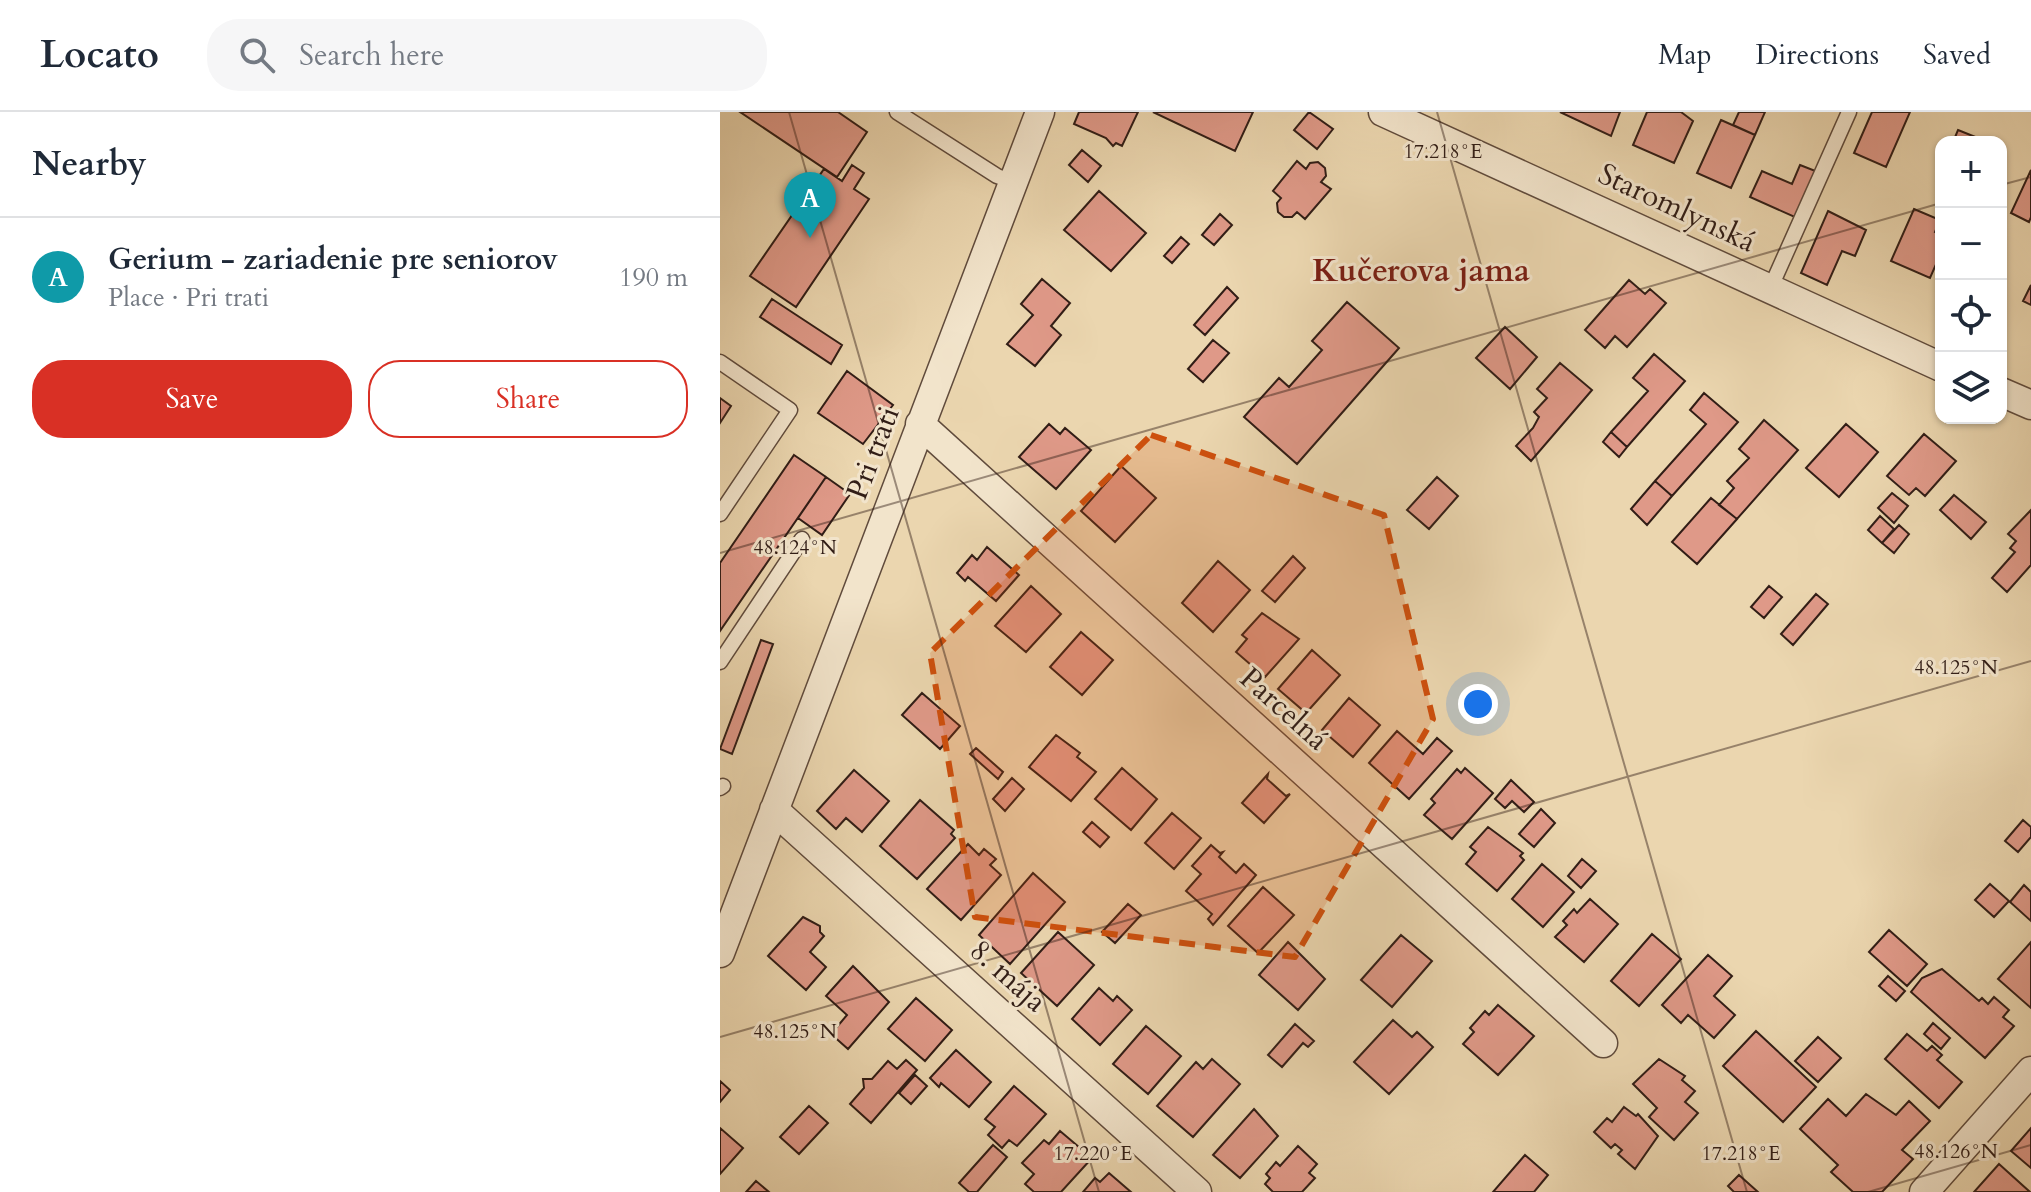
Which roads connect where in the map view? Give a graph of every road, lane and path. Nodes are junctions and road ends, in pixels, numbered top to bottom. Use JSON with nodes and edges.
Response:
{"nodes":[{"id":1,"x":897,"y":112,"type":"edge"},
{"id":2,"x":1040,"y":112,"type":"edge"},
{"id":3,"x":1383,"y":112,"type":"edge"},
{"id":4,"x":1849,"y":112,"type":"edge"},
{"id":5,"x":1013,"y":182,"type":"junction"},
{"id":6,"x":1770,"y":289,"type":"junction"},
{"id":7,"x":720,"y":362,"type":"edge"},
{"id":8,"x":1935,"y":364,"type":"edge"},
{"id":9,"x":2007,"y":395,"type":"edge"},
{"id":10,"x":2031,"y":405,"type":"edge"},
{"id":11,"x":920,"y":424,"type":"junction"},
{"id":12,"x":720,"y":514,"type":"edge"},
{"id":13,"x":802,"y":539,"type":"dead end"},
{"id":14,"x":720,"y":662,"type":"edge"},
{"id":15,"x":774,"y":810,"type":"junction"},
{"id":16,"x":721,"y":947,"type":"edge"},
{"id":17,"x":1603,"y":1043,"type":"dead end"},
{"id":18,"x":2031,"y":1071,"type":"edge"},
{"id":19,"x":1197,"y":1192,"type":"edge"},
{"id":20,"x":1924,"y":1192,"type":"edge"}],
"edges":[{"from":1,"to":5,"type":"lane"},
{"from":2,"to":5,"type":"street","name":"Pri trati"},
{"from":3,"to":6,"type":"street","name":"Staromlynská"},
{"from":4,"to":6,"type":"lane"},
{"from":5,"to":11,"type":"street","name":"Pri trati"},
{"from":6,"to":8,"type":"street","name":"Staromlynská"},
{"from":7,"to":12,"type":"lane"},
{"from":9,"to":10,"type":"street"},
{"from":11,"to":15,"type":"street","name":"Pri trati"},
{"from":11,"to":17,"type":"street","name":"Parcelná"},
{"from":13,"to":14,"type":"lane"},
{"from":15,"to":16,"type":"street","name":"Pri trati"},
{"from":15,"to":19,"type":"street","name":"8. mája"},
{"from":18,"to":20,"type":"street"}]}
